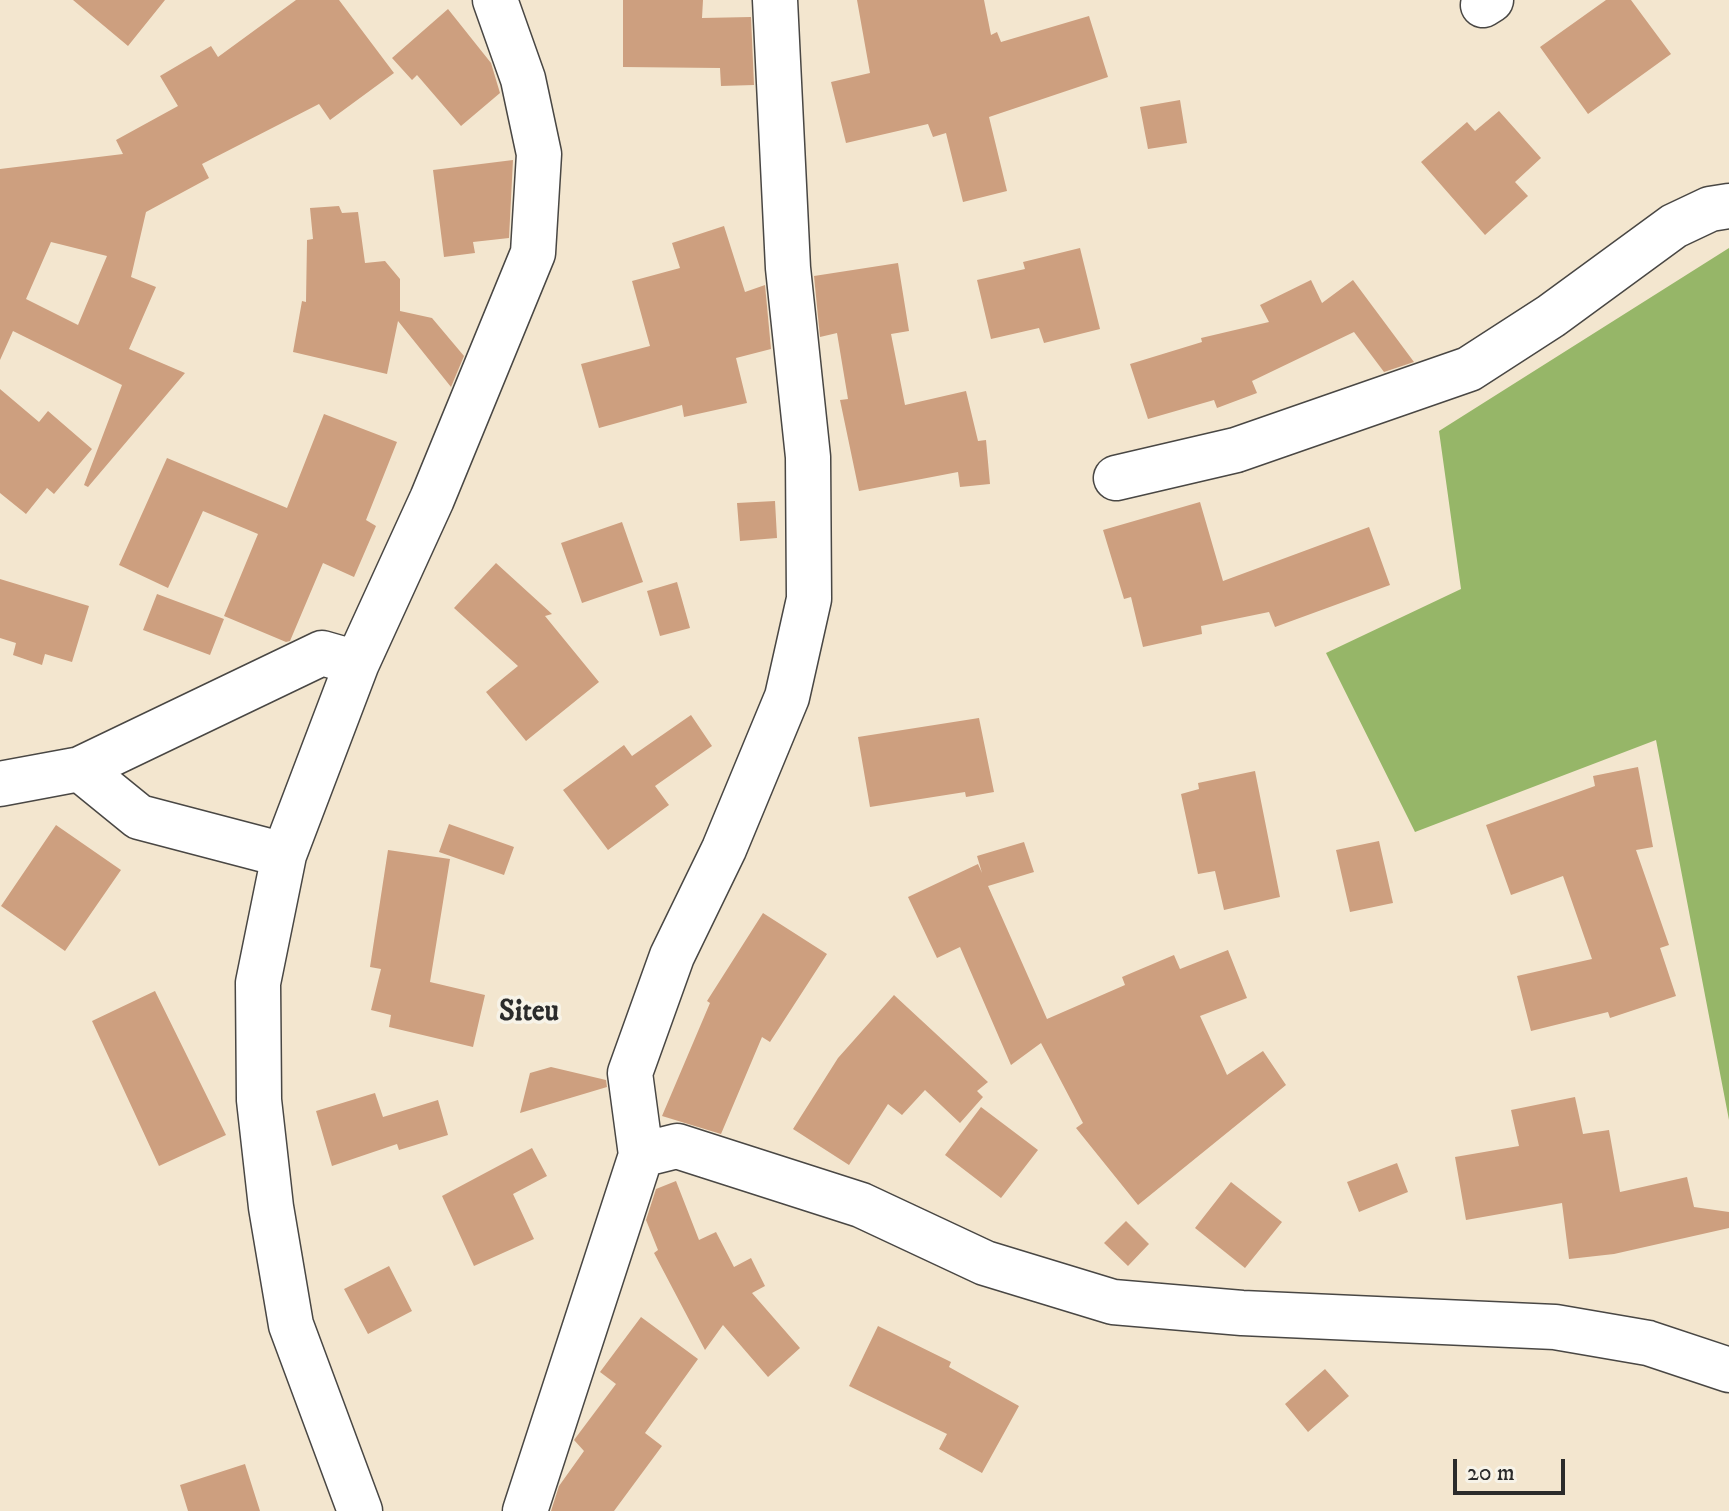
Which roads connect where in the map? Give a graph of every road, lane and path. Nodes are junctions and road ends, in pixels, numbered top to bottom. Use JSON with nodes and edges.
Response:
{"nodes":[{"id":1,"x":495,"y":0,"type":"edge"},
{"id":2,"x":775,"y":0,"type":"edge"},
{"id":3,"x":1729,"y":206,"type":"edge"},
{"id":4,"x":1116,"y":478,"type":"dead end"},
{"id":5,"x":357,"y":663,"type":"junction"},
{"id":6,"x":80,"y":769,"type":"junction"},
{"id":7,"x":0,"y":784,"type":"edge"},
{"id":8,"x":284,"y":855,"type":"junction"},
{"id":9,"x":641,"y":1155,"type":"junction"},
{"id":10,"x":1729,"y":1370,"type":"edge"},
{"id":11,"x":360,"y":1511,"type":"edge"},
{"id":12,"x":525,"y":1511,"type":"edge"}],
"edges":[{"from":1,"to":5,"type":"street"},
{"from":2,"to":9,"type":"street"},
{"from":3,"to":4,"type":"street"},
{"from":5,"to":6,"type":"street"},
{"from":5,"to":8,"type":"street"},
{"from":6,"to":7,"type":"street"},
{"from":6,"to":8,"type":"street"},
{"from":8,"to":11,"type":"street"},
{"from":9,"to":10,"type":"street"},
{"from":9,"to":12,"type":"street"}]}
